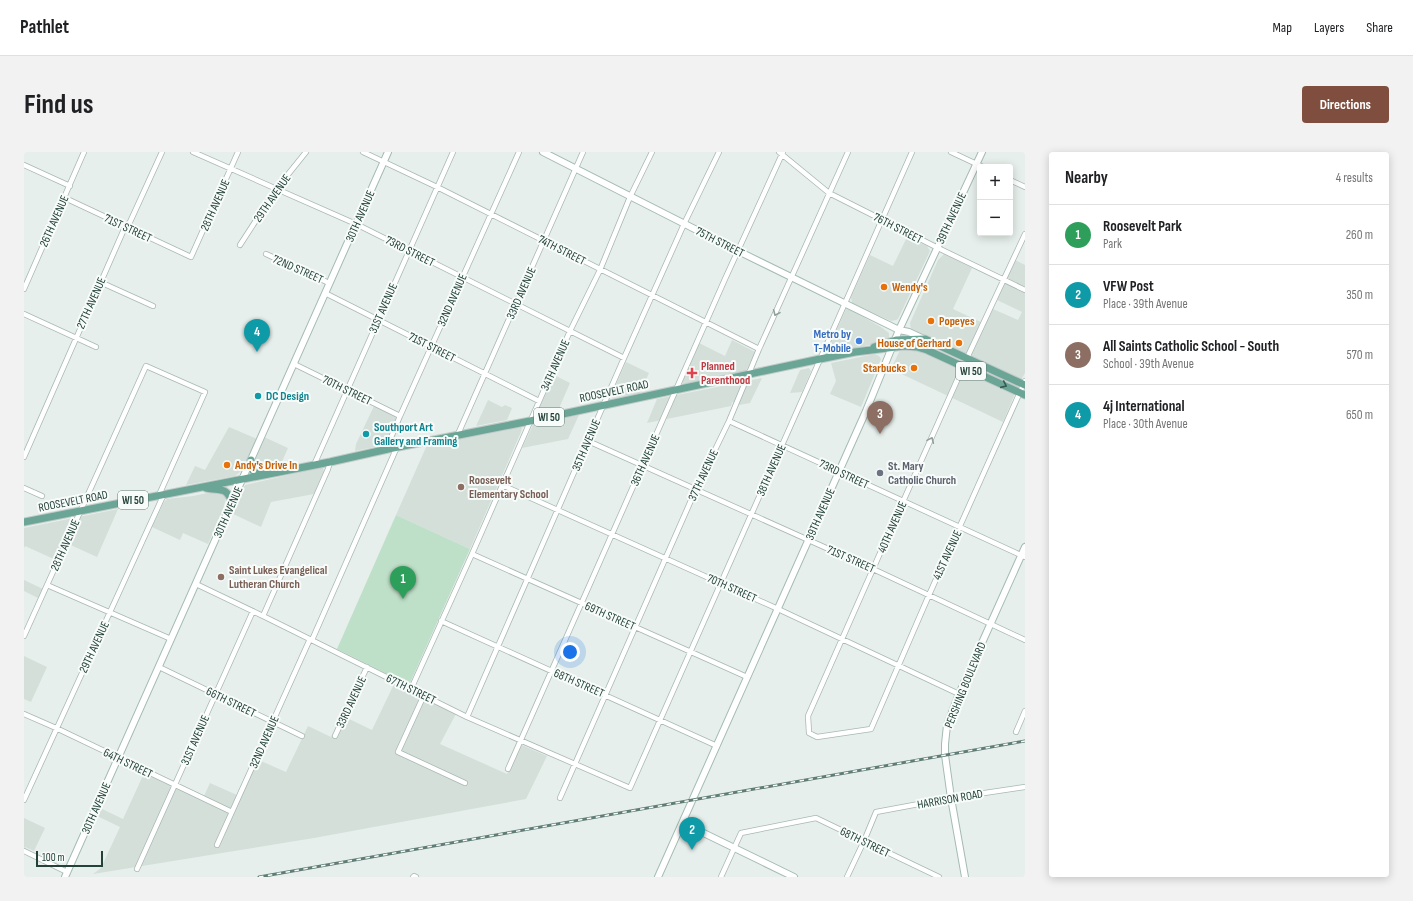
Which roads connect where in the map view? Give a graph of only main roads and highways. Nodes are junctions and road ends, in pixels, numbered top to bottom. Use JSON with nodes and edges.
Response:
{"nodes":[{"id":1,"x":855,"y":352,"type":"junction"},
{"id":2,"x":1024,"y":384,"type":"edge"},
{"id":3,"x":1022,"y":394,"type":"edge"},
{"id":4,"x":250,"y":460,"type":"road end"},
{"id":5,"x":265,"y":474,"type":"junction"},
{"id":6,"x":202,"y":487,"type":"junction"},
{"id":7,"x":232,"y":502,"type":"road end"},
{"id":8,"x":24,"y":522,"type":"edge"}],
"edges":[{"from":1,"to":2,"type":"main road","number":"WI 50"},
{"from":1,"to":3,"type":"main road","number":"WI 50","one_way":true},
{"from":1,"to":5,"type":"main road","name":"ROOSEVELT ROAD","number":"WI 50"},
{"from":4,"to":5,"type":"main road"},
{"from":5,"to":6,"type":"main road","name":"ROOSEVELT ROAD","number":"WI 50"},
{"from":6,"to":7,"type":"main road"},
{"from":6,"to":8,"type":"main road","name":"ROOSEVELT ROAD","number":"WI 50"}]}
